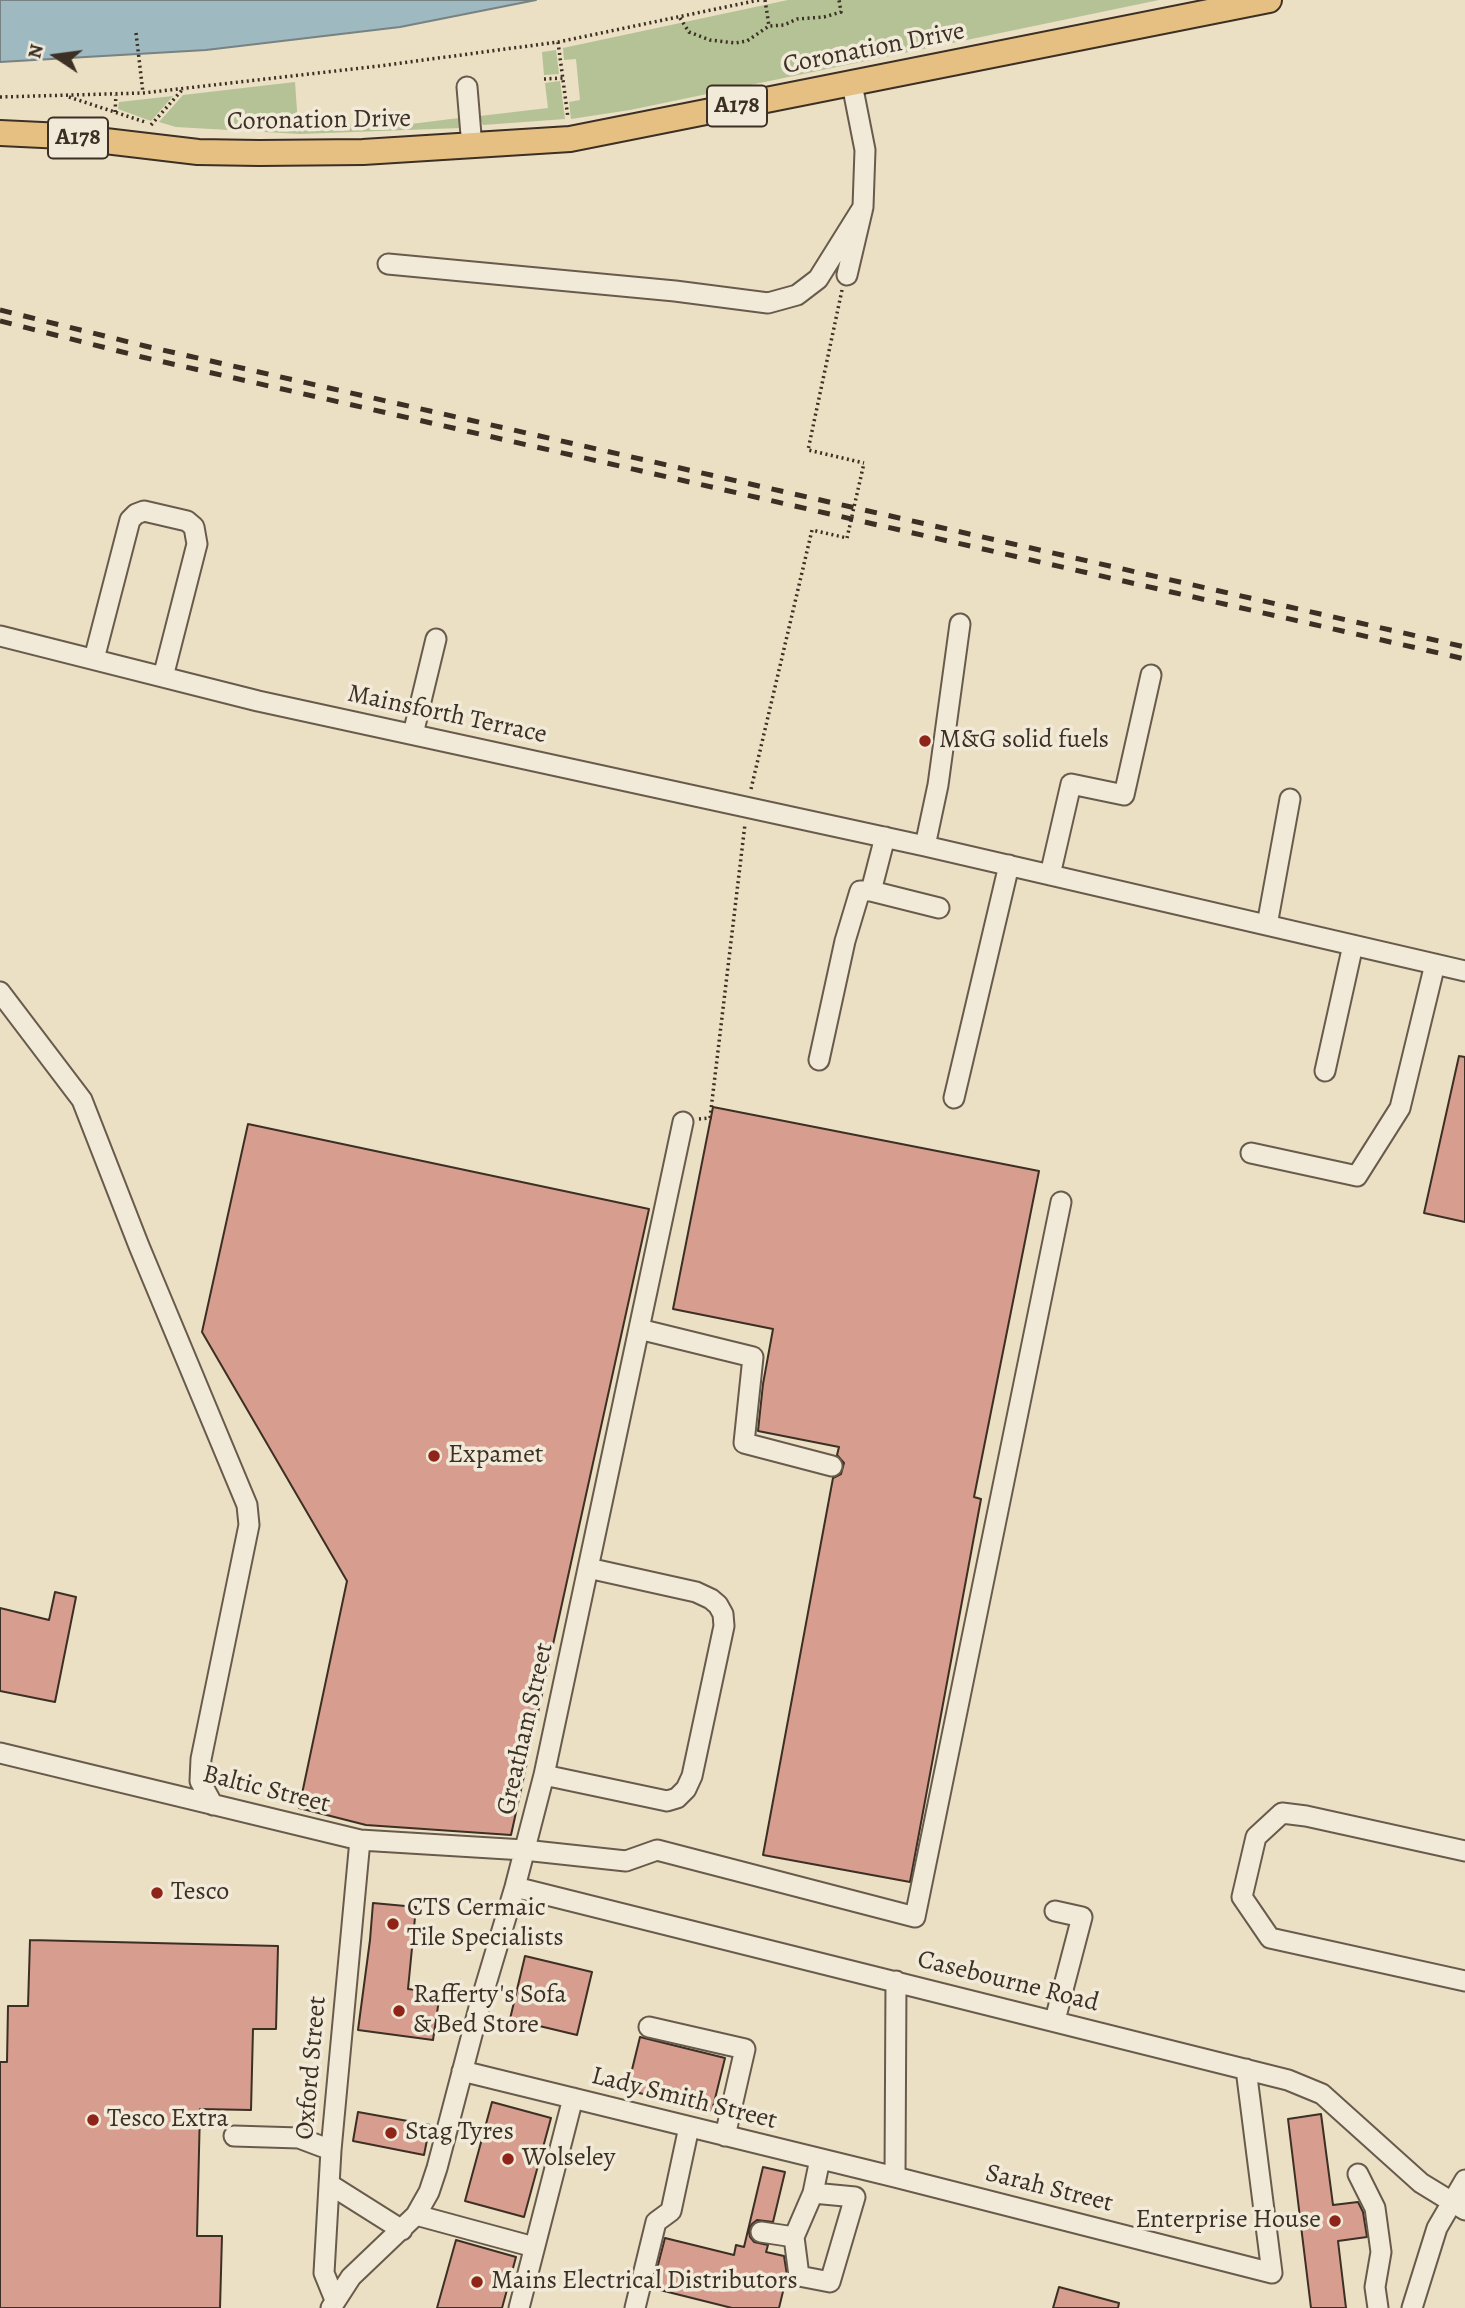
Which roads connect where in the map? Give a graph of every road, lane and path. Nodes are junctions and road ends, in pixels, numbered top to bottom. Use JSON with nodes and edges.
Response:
{"nodes":[{"id":1,"x":759,"y":0,"type":"edge"},
{"id":2,"x":765,"y":0,"type":"edge"},
{"id":3,"x":839,"y":0,"type":"edge"},
{"id":4,"x":1269,"y":0,"type":"edge"},
{"id":5,"x":680,"y":18,"type":"junction"},
{"id":6,"x":769,"y":26,"type":"junction"},
{"id":7,"x":136,"y":33,"type":"dead end"},
{"id":8,"x":558,"y":42,"type":"junction"},
{"id":9,"x":563,"y":78,"type":"junction"},
{"id":10,"x":544,"y":79,"type":"dead end"},
{"id":11,"x":852,"y":84,"type":"junction"},
{"id":12,"x":467,"y":87,"type":"dead end"},
{"id":13,"x":182,"y":90,"type":"junction"},
{"id":14,"x":143,"y":93,"type":"junction"},
{"id":15,"x":116,"y":95,"type":"junction"},
{"id":16,"x":67,"y":96,"type":"junction"},
{"id":17,"x":0,"y":97,"type":"edge"},
{"id":18,"x":115,"y":112,"type":"junction"},
{"id":19,"x":568,"y":124,"type":"dead end"},
{"id":20,"x":150,"y":133,"type":"junction"},
{"id":21,"x":2,"y":141,"type":"edge"},
{"id":22,"x":472,"y":147,"type":"junction"},
{"id":23,"x":863,"y":207,"type":"junction"},
{"id":24,"x":388,"y":264,"type":"dead end"},
{"id":25,"x":847,"y":275,"type":"joint"},
{"id":26,"x":960,"y":624,"type":"dead end"},
{"id":27,"x":0,"y":636,"type":"edge"},
{"id":28,"x":436,"y":639,"type":"dead end"},
{"id":29,"x":94,"y":659,"type":"junction"},
{"id":30,"x":1151,"y":675,"type":"dead end"},
{"id":31,"x":163,"y":677,"type":"junction"},
{"id":32,"x":413,"y":734,"type":"junction"},
{"id":33,"x":1290,"y":799,"type":"dead end"},
{"id":34,"x":747,"y":808,"type":"junction"},
{"id":35,"x":885,"y":837,"type":"junction"},
{"id":36,"x":925,"y":846,"type":"junction"},
{"id":37,"x":1009,"y":865,"type":"junction"},
{"id":38,"x":1050,"y":875,"type":"junction"},
{"id":39,"x":871,"y":891,"type":"junction"},
{"id":40,"x":939,"y":908,"type":"dead end"},
{"id":41,"x":1267,"y":925,"type":"junction"},
{"id":42,"x":1353,"y":945,"type":"junction"},
{"id":43,"x":1435,"y":964,"type":"junction"},
{"id":44,"x":1465,"y":971,"type":"edge"},
{"id":45,"x":0,"y":992,"type":"edge"},
{"id":46,"x":818,"y":1060,"type":"dead end"},
{"id":47,"x":1325,"y":1071,"type":"dead end"},
{"id":48,"x":954,"y":1098,"type":"dead end"},
{"id":49,"x":684,"y":1122,"type":"joint"},
{"id":50,"x":1251,"y":1153,"type":"dead end"},
{"id":51,"x":1061,"y":1202,"type":"dead end"},
{"id":52,"x":639,"y":1329,"type":"junction"},
{"id":53,"x":832,"y":1466,"type":"dead end"},
{"id":54,"x":589,"y":1568,"type":"junction"},
{"id":55,"x":0,"y":1753,"type":"edge"},
{"id":56,"x":544,"y":1775,"type":"junction"},
{"id":57,"x":212,"y":1805,"type":"junction"},
{"id":58,"x":360,"y":1840,"type":"junction"},
{"id":59,"x":524,"y":1850,"type":"junction"},
{"id":60,"x":1465,"y":1851,"type":"edge"},
{"id":61,"x":515,"y":1887,"type":"junction"},
{"id":62,"x":1055,"y":1912,"type":"dead end"},
{"id":63,"x":896,"y":1981,"type":"junction"},
{"id":64,"x":1465,"y":1981,"type":"edge"},
{"id":65,"x":1055,"y":2021,"type":"junction"},
{"id":66,"x":649,"y":2026,"type":"dead end"},
{"id":67,"x":1246,"y":2068,"type":"junction"},
{"id":68,"x":462,"y":2071,"type":"junction"},
{"id":69,"x":573,"y":2098,"type":"junction"},
{"id":70,"x":689,"y":2127,"type":"junction"},
{"id":71,"x":234,"y":2136,"type":"dead end"},
{"id":72,"x":725,"y":2136,"type":"junction"},
{"id":73,"x":331,"y":2150,"type":"junction"},
{"id":74,"x":820,"y":2159,"type":"junction"},
{"id":75,"x":1358,"y":2174,"type":"dead end"},
{"id":76,"x":895,"y":2177,"type":"junction"},
{"id":77,"x":1465,"y":2180,"type":"edge"},
{"id":78,"x":329,"y":2184,"type":"junction"},
{"id":79,"x":813,"y":2193,"type":"junction"},
{"id":80,"x":1458,"y":2206,"type":"edge"},
{"id":81,"x":416,"y":2215,"type":"junction"},
{"id":82,"x":402,"y":2230,"type":"junction"},
{"id":83,"x":761,"y":2232,"type":"dead end"},
{"id":84,"x":794,"y":2237,"type":"junction"},
{"id":85,"x":534,"y":2247,"type":"junction"},
{"id":86,"x":333,"y":2304,"type":"edge"},
{"id":87,"x":519,"y":2308,"type":"edge"},
{"id":88,"x":635,"y":2308,"type":"edge"},
{"id":89,"x":1378,"y":2308,"type":"edge"},
{"id":90,"x":1412,"y":2308,"type":"edge"}],
"edges":[{"from":1,"to":5,"type":"path"},
{"from":2,"to":6,"type":"path"},
{"from":3,"to":6,"type":"path"},
{"from":4,"to":11,"type":"main road","name":"Coronation Drive","number":"A178"},
{"from":5,"to":6,"type":"path"},
{"from":5,"to":8,"type":"path"},
{"from":7,"to":14,"type":"path"},
{"from":8,"to":9,"type":"path"},
{"from":8,"to":13,"type":"path"},
{"from":9,"to":10,"type":"path"},
{"from":9,"to":19,"type":"path"},
{"from":11,"to":22,"type":"main road","name":"Coronation Drive","number":"A178"},
{"from":11,"to":23,"type":"street"},
{"from":12,"to":22,"type":"street"},
{"from":13,"to":14,"type":"path"},
{"from":13,"to":20,"type":"path"},
{"from":14,"to":15,"type":"path"},
{"from":15,"to":16,"type":"path"},
{"from":15,"to":18,"type":"path"},
{"from":16,"to":17,"type":"path"},
{"from":16,"to":18,"type":"path"},
{"from":18,"to":20,"type":"path"},
{"from":20,"to":21,"type":"main road","name":"Coronation Drive","number":"A178"},
{"from":20,"to":22,"type":"main road","name":"Coronation Drive","number":"A178"},
{"from":23,"to":24,"type":"street"},
{"from":23,"to":25,"type":"street"},
{"from":25,"to":34,"type":"path","bridge":true},
{"from":26,"to":36,"type":"street"},
{"from":27,"to":29,"type":"street","name":"Mainsforth Terrace"},
{"from":28,"to":32,"type":"street"},
{"from":29,"to":31,"type":"street","name":"Mainsforth Terrace"},
{"from":29,"to":31,"type":"street"},
{"from":30,"to":38,"type":"street"},
{"from":31,"to":32,"type":"street","name":"Mainsforth Terrace"},
{"from":32,"to":34,"type":"street","name":"Mainsforth Terrace"},
{"from":33,"to":41,"type":"street"},
{"from":34,"to":35,"type":"street","name":"Mainsforth Terrace"},
{"from":34,"to":49,"type":"path"},
{"from":35,"to":36,"type":"street","name":"Mainsforth Terrace"},
{"from":35,"to":39,"type":"street"},
{"from":36,"to":37,"type":"street","name":"Mainsforth Terrace"},
{"from":37,"to":38,"type":"street","name":"Mainsforth Terrace"},
{"from":37,"to":48,"type":"street"},
{"from":38,"to":41,"type":"street","name":"Mainsforth Terrace"},
{"from":39,"to":40,"type":"street"},
{"from":39,"to":46,"type":"street"},
{"from":41,"to":42,"type":"street","name":"Mainsforth Terrace"},
{"from":42,"to":43,"type":"street","name":"Mainsforth Terrace"},
{"from":42,"to":47,"type":"street"},
{"from":43,"to":44,"type":"street","name":"Mainsforth Terrace"},
{"from":43,"to":50,"type":"street"},
{"from":45,"to":57,"type":"street"},
{"from":49,"to":52,"type":"street","name":"Greatham Street"},
{"from":51,"to":59,"type":"street","name":"Baltic Street"},
{"from":52,"to":53,"type":"street"},
{"from":52,"to":54,"type":"street","name":"Greatham Street"},
{"from":54,"to":56,"type":"street","name":"Greatham Street"},
{"from":54,"to":56,"type":"street"},
{"from":55,"to":57,"type":"street","name":"Baltic Street"},
{"from":56,"to":59,"type":"street","name":"Greatham Street"},
{"from":57,"to":58,"type":"street","name":"Baltic Street"},
{"from":58,"to":59,"type":"street","name":"Baltic Street"},
{"from":58,"to":73,"type":"street","name":"Oxford Street"},
{"from":59,"to":61,"type":"street","name":"Greatham Street"},
{"from":60,"to":64,"type":"street"},
{"from":61,"to":63,"type":"street","name":"Casebourne Road"},
{"from":61,"to":68,"type":"street","name":"Greatham Street"},
{"from":62,"to":65,"type":"street"},
{"from":63,"to":65,"type":"street","name":"Casebourne Road"},
{"from":63,"to":76,"type":"street"},
{"from":65,"to":67,"type":"street","name":"Casebourne Road"},
{"from":66,"to":72,"type":"street"},
{"from":67,"to":76,"type":"street","name":"Sarah Street"},
{"from":67,"to":80,"type":"street","name":"Casebourne Road"},
{"from":68,"to":69,"type":"street","name":"Lady Smith Street"},
{"from":68,"to":81,"type":"street","name":"Greatham Street"},
{"from":69,"to":70,"type":"street","name":"Lady Smith Street"},
{"from":69,"to":85,"type":"street"},
{"from":70,"to":72,"type":"street","name":"Lady Smith Street"},
{"from":70,"to":88,"type":"street"},
{"from":71,"to":73,"type":"street"},
{"from":72,"to":74,"type":"street","name":"Lady Smith Street"},
{"from":73,"to":78,"type":"street","name":"Oxford Street"},
{"from":74,"to":76,"type":"street","name":"Lady Smith Street"},
{"from":74,"to":79,"type":"street"},
{"from":75,"to":89,"type":"street"},
{"from":77,"to":80,"type":"street"},
{"from":78,"to":82,"type":"street"},
{"from":78,"to":86,"type":"street","name":"Oxford Street"},
{"from":79,"to":84,"type":"street"},
{"from":79,"to":84,"type":"street"},
{"from":80,"to":90,"type":"street"},
{"from":81,"to":82,"type":"street","name":"Greatham Street"},
{"from":81,"to":85,"type":"street"},
{"from":82,"to":86,"type":"street","name":"Greatham Street"},
{"from":83,"to":84,"type":"street"},
{"from":85,"to":87,"type":"street"}]}
